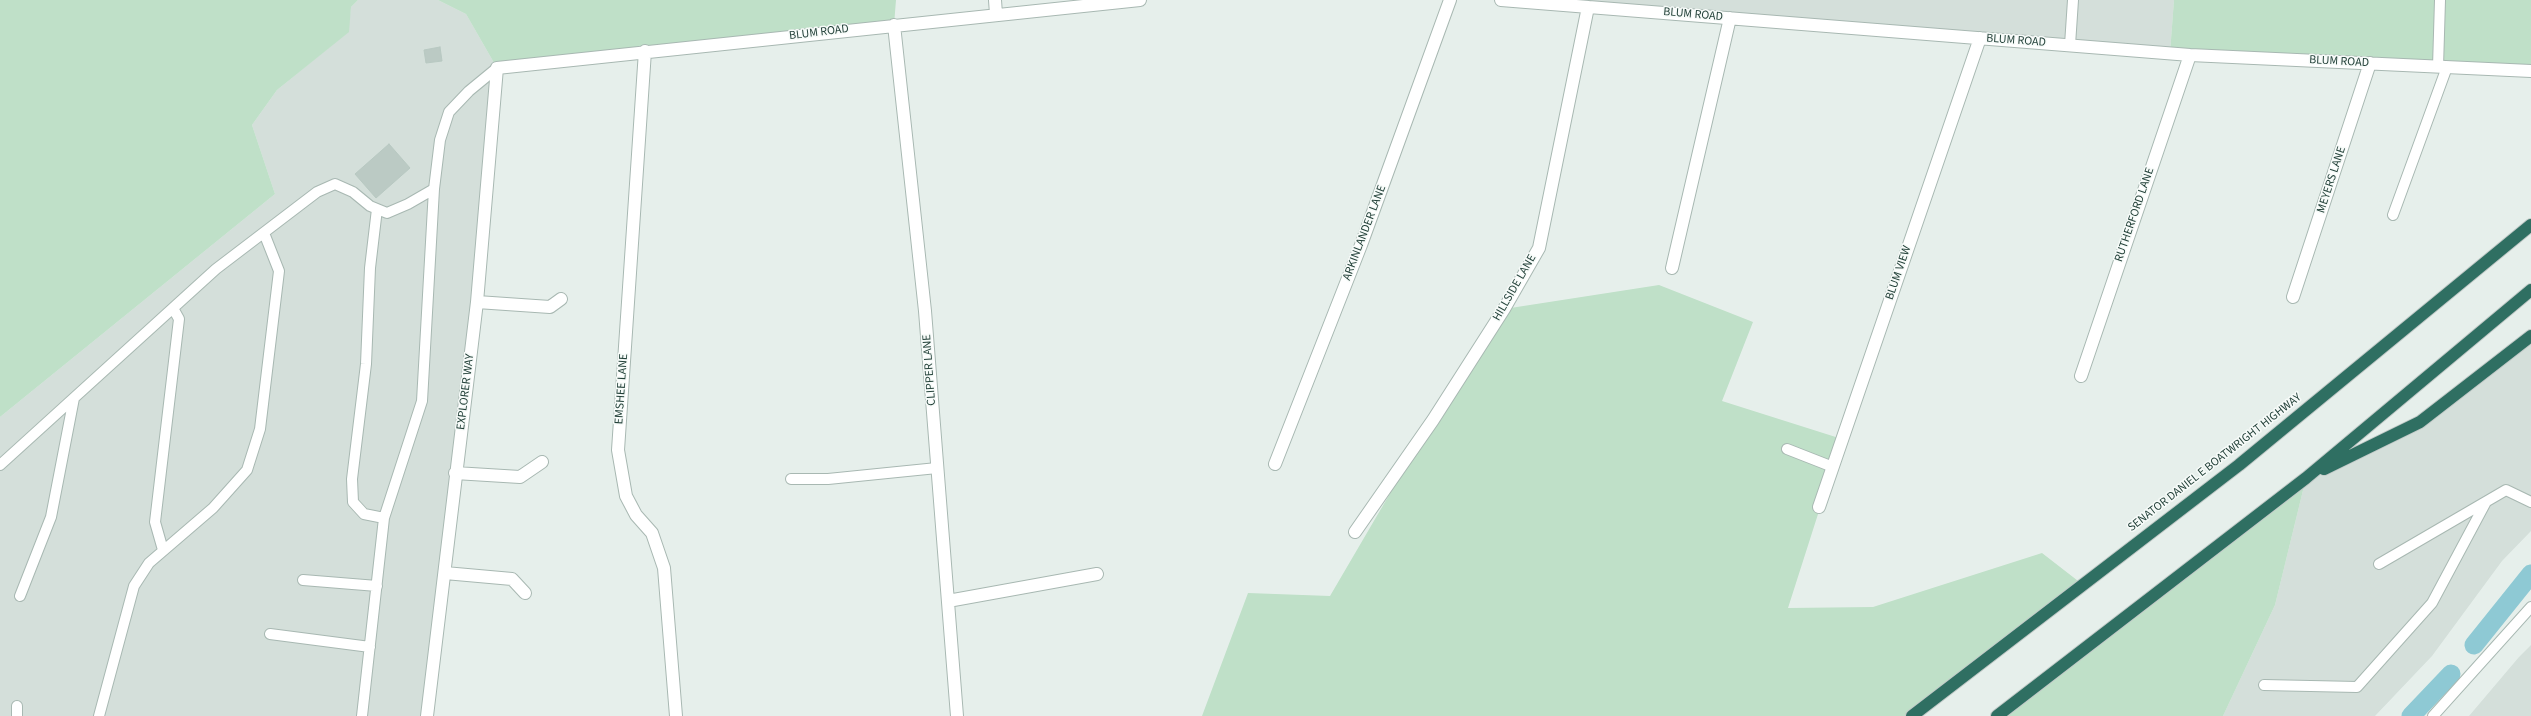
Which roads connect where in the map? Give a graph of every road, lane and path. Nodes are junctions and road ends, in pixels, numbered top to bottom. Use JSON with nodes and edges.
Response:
{"nodes":[{"id":1,"x":995,"y":0,"type":"edge"},
{"id":2,"x":1140,"y":0,"type":"edge"},
{"id":3,"x":1450,"y":0,"type":"edge"},
{"id":4,"x":1501,"y":0,"type":"edge"},
{"id":5,"x":2073,"y":0,"type":"edge"},
{"id":6,"x":2440,"y":0,"type":"edge"},
{"id":7,"x":1588,"y":7,"type":"junction"},
{"id":8,"x":996,"y":14,"type":"junction"},
{"id":9,"x":1730,"y":18,"type":"junction"},
{"id":10,"x":894,"y":24,"type":"junction"},
{"id":11,"x":1980,"y":38,"type":"junction"},
{"id":12,"x":2070,"y":45,"type":"junction"},
{"id":13,"x":645,"y":51,"type":"junction"},
{"id":14,"x":2190,"y":55,"type":"junction"},
{"id":15,"x":2370,"y":64,"type":"junction"},
{"id":16,"x":2442,"y":67,"type":"junction"},
{"id":17,"x":498,"y":68,"type":"junction"},
{"id":18,"x":2531,"y":71,"type":"edge"},
{"id":19,"x":434,"y":189,"type":"junction"},
{"id":20,"x":377,"y":209,"type":"junction"},
{"id":21,"x":2393,"y":215,"type":"dead end"},
{"id":22,"x":2531,"y":225,"type":"edge"},
{"id":23,"x":264,"y":233,"type":"junction"},
{"id":24,"x":1672,"y":268,"type":"dead end"},
{"id":25,"x":2531,"y":290,"type":"edge"},
{"id":26,"x":2293,"y":297,"type":"dead end"},
{"id":27,"x":561,"y":299,"type":"dead end"},
{"id":28,"x":477,"y":302,"type":"junction"},
{"id":29,"x":174,"y":310,"type":"junction"},
{"id":30,"x":2531,"y":336,"type":"edge"},
{"id":31,"x":2081,"y":376,"type":"dead end"},
{"id":32,"x":74,"y":398,"type":"junction"},
{"id":33,"x":1787,"y":449,"type":"dead end"},
{"id":34,"x":542,"y":462,"type":"dead end"},
{"id":35,"x":1275,"y":464,"type":"dead end"},
{"id":36,"x":0,"y":465,"type":"edge"},
{"id":37,"x":1833,"y":467,"type":"junction"},
{"id":38,"x":937,"y":468,"type":"junction"},
{"id":39,"x":455,"y":473,"type":"junction"},
{"id":40,"x":2306,"y":478,"type":"junction"},
{"id":41,"x":791,"y":479,"type":"dead end"},
{"id":42,"x":2486,"y":502,"type":"junction"},
{"id":43,"x":2531,"y":502,"type":"edge"},
{"id":44,"x":1819,"y":507,"type":"dead end"},
{"id":45,"x":384,"y":518,"type":"junction"},
{"id":46,"x":1355,"y":532,"type":"dead end"},
{"id":47,"x":163,"y":550,"type":"junction"},
{"id":48,"x":2379,"y":564,"type":"dead end"},
{"id":49,"x":445,"y":572,"type":"junction"},
{"id":50,"x":1097,"y":574,"type":"dead end"},
{"id":51,"x":303,"y":580,"type":"dead end"},
{"id":52,"x":377,"y":586,"type":"junction"},
{"id":53,"x":525,"y":594,"type":"dead end"},
{"id":54,"x":20,"y":596,"type":"dead end"},
{"id":55,"x":948,"y":601,"type":"junction"},
{"id":56,"x":2531,"y":607,"type":"edge"},
{"id":57,"x":270,"y":634,"type":"dead end"},
{"id":58,"x":370,"y":647,"type":"junction"},
{"id":59,"x":2264,"y":685,"type":"dead end"},
{"id":60,"x":99,"y":716,"type":"edge"},
{"id":61,"x":362,"y":716,"type":"edge"},
{"id":62,"x":427,"y":716,"type":"edge"},
{"id":63,"x":676,"y":716,"type":"edge"},
{"id":64,"x":957,"y":716,"type":"edge"},
{"id":65,"x":1912,"y":716,"type":"edge"},
{"id":66,"x":1997,"y":716,"type":"edge"},
{"id":67,"x":2434,"y":716,"type":"edge"}],
"edges":[{"from":1,"to":8,"type":"street"},
{"from":2,"to":8,"type":"street","name":"BLUM ROAD"},
{"from":3,"to":35,"type":"street","name":"ARKINLANDER LANE"},
{"from":4,"to":7,"type":"street","name":"BLUM ROAD"},
{"from":5,"to":12,"type":"lane"},
{"from":6,"to":16,"type":"lane"},
{"from":7,"to":9,"type":"street","name":"BLUM ROAD"},
{"from":7,"to":46,"type":"street","name":"HILLSIDE LANE"},
{"from":8,"to":10,"type":"street","name":"BLUM ROAD"},
{"from":9,"to":11,"type":"street","name":"BLUM ROAD"},
{"from":9,"to":24,"type":"street"},
{"from":10,"to":13,"type":"street","name":"BLUM ROAD"},
{"from":10,"to":38,"type":"street","name":"CLIPPER LANE"},
{"from":11,"to":12,"type":"street","name":"BLUM ROAD"},
{"from":11,"to":37,"type":"street","name":"BLUM VIEW"},
{"from":12,"to":14,"type":"street","name":"BLUM ROAD"},
{"from":13,"to":17,"type":"street","name":"BLUM ROAD"},
{"from":13,"to":63,"type":"street","name":"EMSHEE LANE"},
{"from":14,"to":15,"type":"street","name":"BLUM ROAD"},
{"from":14,"to":31,"type":"street","name":"RUTHERFORD LANE"},
{"from":15,"to":16,"type":"street","name":"BLUM ROAD"},
{"from":15,"to":26,"type":"street","name":"MEYERS LANE"},
{"from":16,"to":18,"type":"street","name":"BLUM ROAD"},
{"from":16,"to":21,"type":"lane"},
{"from":17,"to":19,"type":"lane"},
{"from":17,"to":28,"type":"street","name":"EXPLORER WAY"},
{"from":19,"to":20,"type":"lane"},
{"from":19,"to":45,"type":"lane"},
{"from":20,"to":23,"type":"lane"},
{"from":20,"to":45,"type":"lane"},
{"from":22,"to":65,"type":"highway","name":"SENATOR DANIEL E BOATWRIGHT HIGHWAY"},
{"from":23,"to":29,"type":"lane"},
{"from":23,"to":47,"type":"lane"},
{"from":25,"to":40,"type":"highway"},
{"from":27,"to":28,"type":"street"},
{"from":28,"to":39,"type":"street","name":"EXPLORER WAY"},
{"from":29,"to":32,"type":"lane"},
{"from":29,"to":47,"type":"lane"},
{"from":30,"to":40,"type":"highway"},
{"from":32,"to":36,"type":"lane"},
{"from":32,"to":54,"type":"lane"},
{"from":33,"to":37,"type":"lane"},
{"from":34,"to":39,"type":"street"},
{"from":37,"to":44,"type":"street","name":"BLUM VIEW"},
{"from":38,"to":41,"type":"lane"},
{"from":38,"to":55,"type":"street","name":"CLIPPER LANE"},
{"from":39,"to":49,"type":"street","name":"EXPLORER WAY"},
{"from":40,"to":66,"type":"highway"},
{"from":42,"to":43,"type":"lane"},
{"from":42,"to":48,"type":"lane"},
{"from":42,"to":59,"type":"lane"},
{"from":45,"to":52,"type":"lane"},
{"from":47,"to":60,"type":"lane"},
{"from":49,"to":53,"type":"street"},
{"from":49,"to":62,"type":"street","name":"EXPLORER WAY"},
{"from":50,"to":55,"type":"street"},
{"from":51,"to":52,"type":"lane"},
{"from":52,"to":58,"type":"lane"},
{"from":55,"to":64,"type":"street","name":"CLIPPER LANE"},
{"from":56,"to":67,"type":"lane"},
{"from":57,"to":58,"type":"lane"},
{"from":58,"to":61,"type":"lane"}]}
